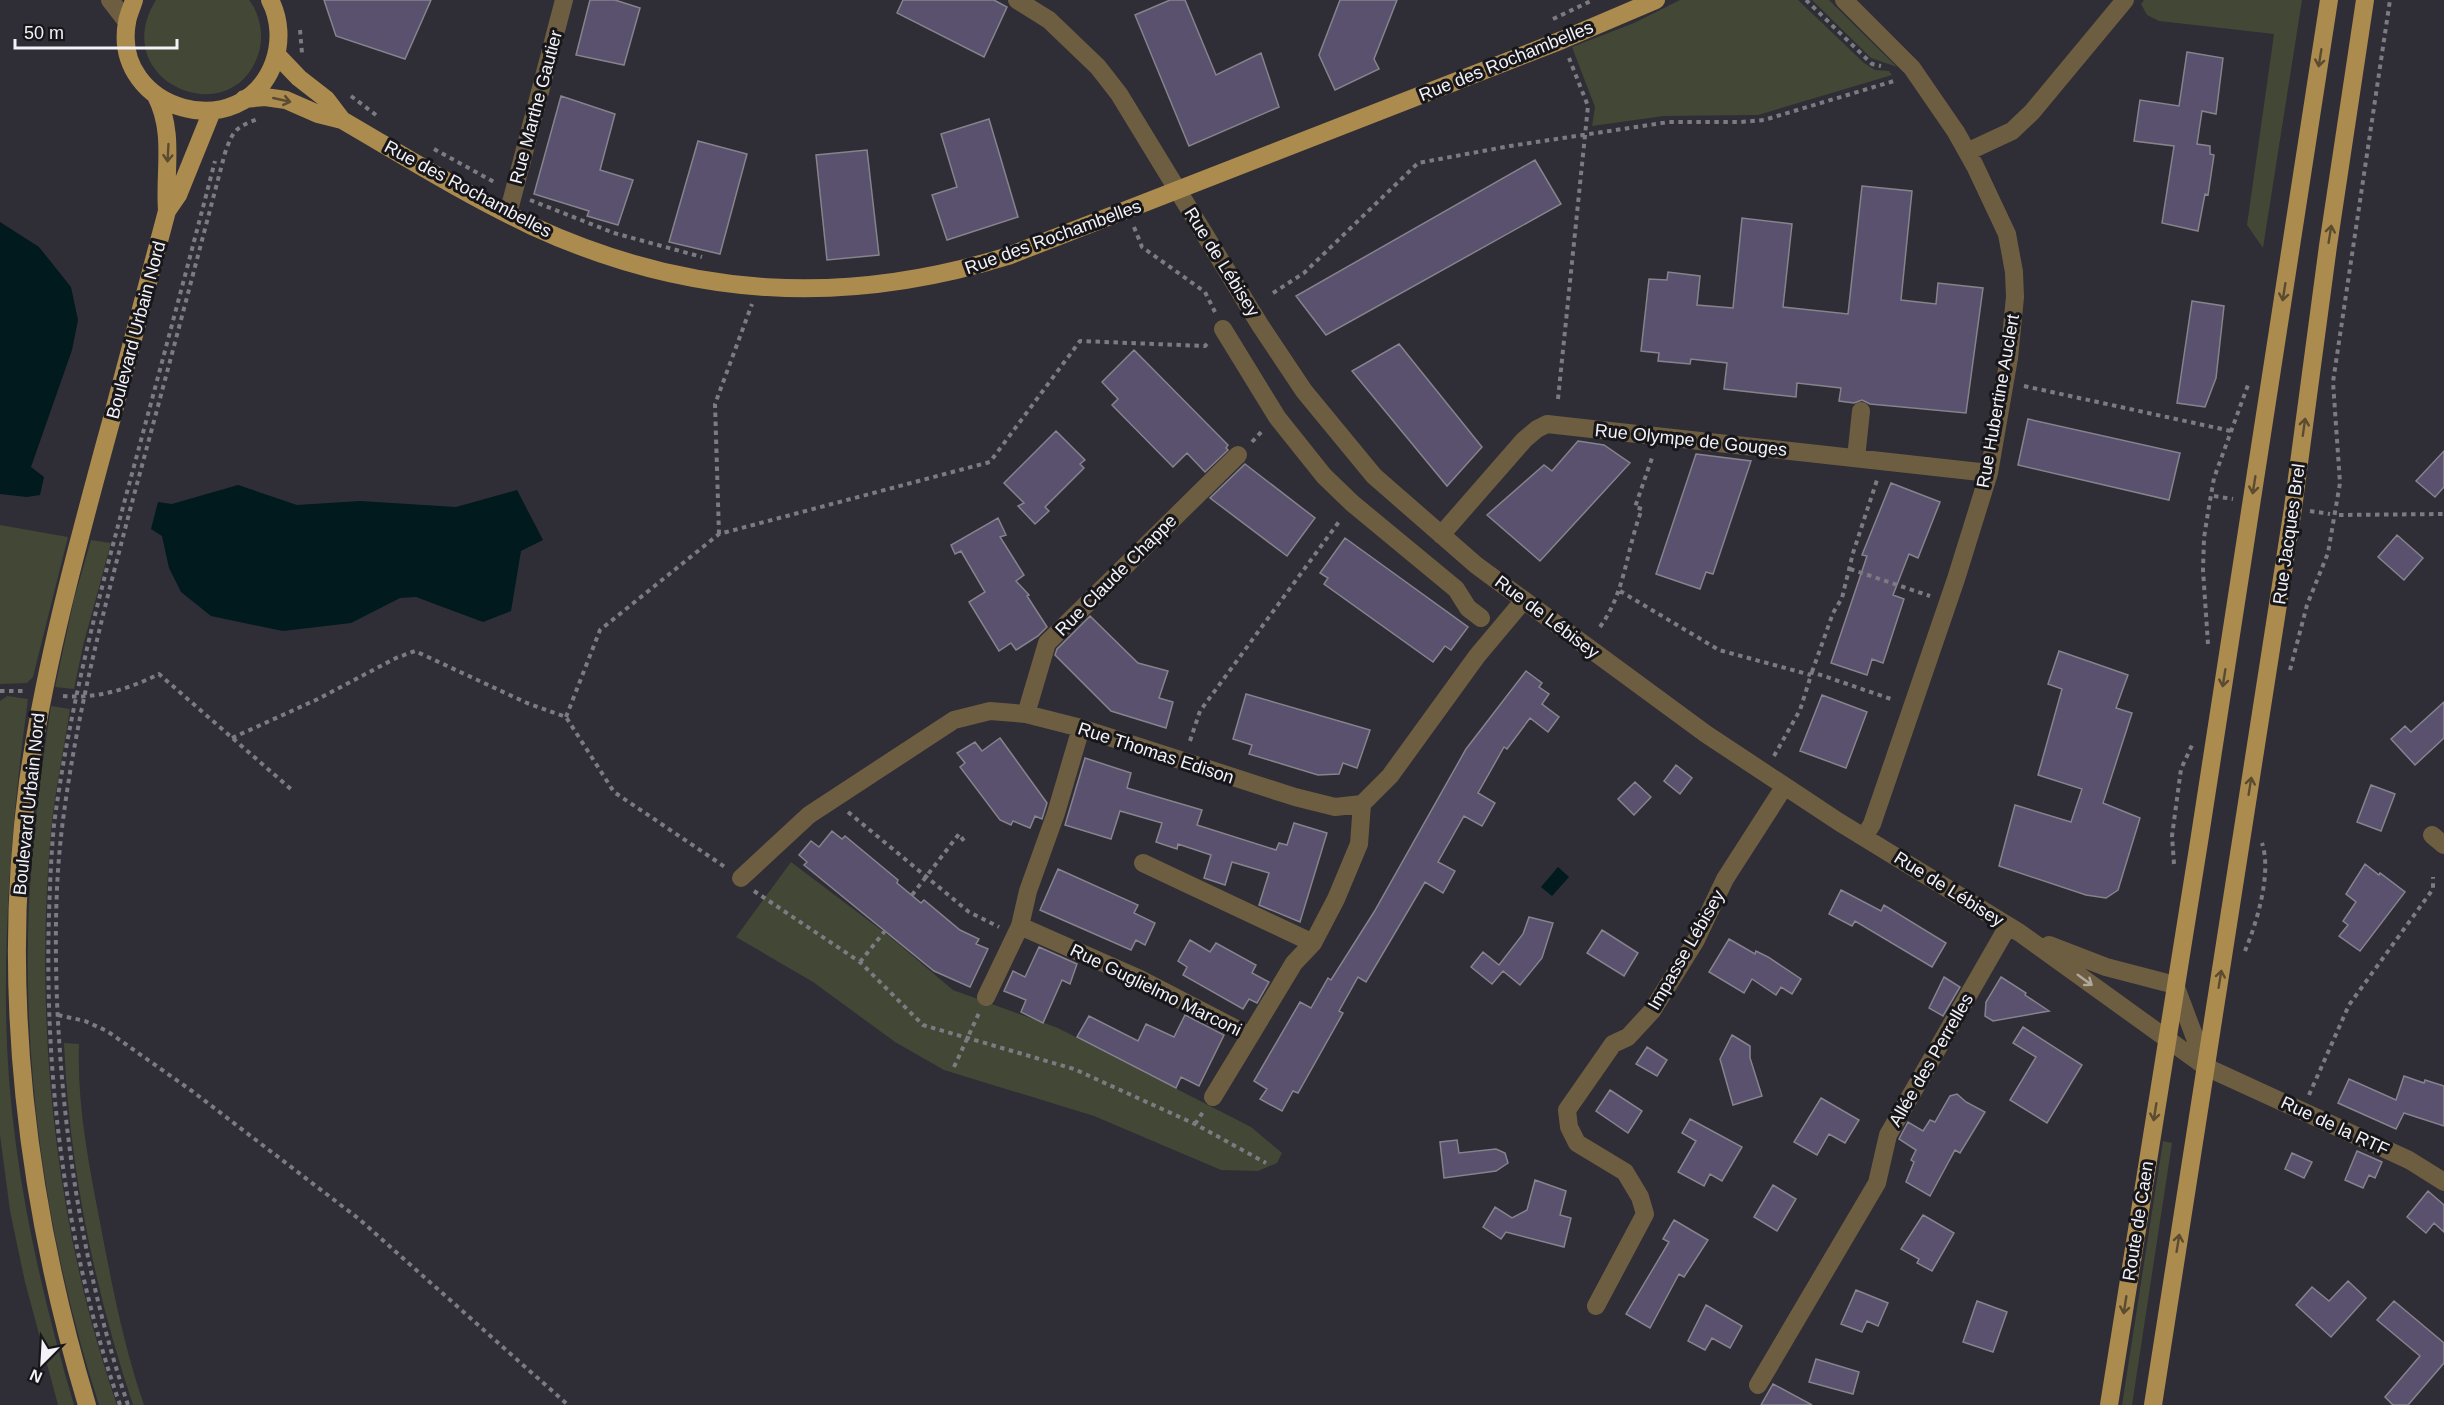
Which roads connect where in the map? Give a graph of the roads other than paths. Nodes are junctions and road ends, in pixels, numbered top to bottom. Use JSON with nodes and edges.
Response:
{"nodes":[{"id":1,"x":110,"y":0,"type":"edge"},
{"id":2,"x":134,"y":0,"type":"edge"},
{"id":3,"x":270,"y":0,"type":"edge"},
{"id":4,"x":564,"y":0,"type":"edge"},
{"id":5,"x":1017,"y":0,"type":"edge"},
{"id":6,"x":1656,"y":0,"type":"edge"},
{"id":7,"x":1844,"y":0,"type":"edge"},
{"id":8,"x":2125,"y":0,"type":"edge"},
{"id":9,"x":2329,"y":0,"type":"edge"},
{"id":10,"x":2366,"y":0,"type":"edge"},
{"id":11,"x":127,"y":22,"type":"junction"},
{"id":12,"x":277,"y":55,"type":"junction"},
{"id":13,"x":156,"y":96,"type":"junction"},
{"id":14,"x":244,"y":99,"type":"junction"},
{"id":15,"x":212,"y":111,"type":"junction"},
{"id":16,"x":342,"y":120,"type":"junction"},
{"id":17,"x":1967,"y":152,"type":"junction"},
{"id":18,"x":1178,"y":191,"type":"junction"},
{"id":19,"x":167,"y":211,"type":"junction"},
{"id":20,"x":508,"y":214,"type":"junction"},
{"id":21,"x":1223,"y":329,"type":"road end"},
{"id":22,"x":1862,"y":411,"type":"dead end"},
{"id":23,"x":1238,"y":455,"type":"road end"},
{"id":24,"x":1856,"y":459,"type":"junction"},
{"id":25,"x":1989,"y":473,"type":"junction"},
{"id":26,"x":1441,"y":535,"type":"junction"},
{"id":27,"x":1524,"y":600,"type":"junction"},
{"id":28,"x":1481,"y":618,"type":"dead end"},
{"id":29,"x":1026,"y":714,"type":"junction"},
{"id":30,"x":1081,"y":728,"type":"junction"},
{"id":31,"x":1784,"y":787,"type":"junction"},
{"id":32,"x":1362,"y":804,"type":"junction"},
{"id":33,"x":1864,"y":837,"type":"junction"},
{"id":34,"x":1143,"y":863,"type":"dead end"},
{"id":35,"x":741,"y":878,"type":"road end"},
{"id":36,"x":1018,"y":930,"type":"junction"},
{"id":37,"x":2014,"y":930,"type":"junction"},
{"id":38,"x":1312,"y":943,"type":"junction"},
{"id":39,"x":2175,"y":985,"type":"junction"},
{"id":40,"x":987,"y":997,"type":"road end"},
{"id":41,"x":1250,"y":1036,"type":"junction"},
{"id":42,"x":2167,"y":1037,"type":"junction"},
{"id":43,"x":2206,"y":1066,"type":"junction"},
{"id":44,"x":2224,"y":1075,"type":"joint"},
{"id":45,"x":1213,"y":1097,"type":"dead end"},
{"id":46,"x":2444,"y":1182,"type":"edge"},
{"id":47,"x":1596,"y":1306,"type":"dead end"},
{"id":48,"x":1758,"y":1385,"type":"dead end"},
{"id":49,"x":87,"y":1405,"type":"edge"},
{"id":50,"x":2109,"y":1405,"type":"edge"},
{"id":51,"x":2153,"y":1405,"type":"edge"}],
"edges":[{"from":1,"to":11,"type":"street"},
{"from":2,"to":11,"type":"main road"},
{"from":3,"to":12,"type":"main road"},
{"from":4,"to":20,"type":"street","name":"Rue Marthe Gautier"},
{"from":5,"to":18,"type":"street","name":"Rue de Lébisey"},
{"from":6,"to":18,"type":"main road","name":"Rue des Rochambelles"},
{"from":7,"to":17,"type":"street","name":"Rue Hubertine Auclert"},
{"from":8,"to":17,"type":"street"},
{"from":9,"to":39,"type":"main road","one_way":true},
{"from":43,"to":10,"type":"main road","name":"Rue Jacques Brel","one_way":true},
{"from":11,"to":13,"type":"main road"},
{"from":12,"to":14,"type":"main road"},
{"from":12,"to":16,"type":"main road","name":"Rue des Rochambelles"},
{"from":13,"to":15,"type":"main road"},
{"from":13,"to":19,"type":"main road","name":"Boulevard Urbain Nord","one_way":true},
{"from":14,"to":15,"type":"main road"},
{"from":14,"to":16,"type":"main road","name":"Rue des Rochambelles","one_way":true},
{"from":15,"to":19,"type":"main road","name":"Boulevard Urbain Nord"},
{"from":16,"to":20,"type":"main road","name":"Rue des Rochambelles"},
{"from":17,"to":25,"type":"street","name":"Rue Hubertine Auclert"},
{"from":18,"to":20,"type":"main road","name":"Rue des Rochambelles"},
{"from":18,"to":26,"type":"street","name":"Rue de Lébisey"},
{"from":19,"to":49,"type":"main road","name":"Boulevard Urbain Nord"},
{"from":21,"to":28,"type":"street"},
{"from":22,"to":24,"type":"street"},
{"from":23,"to":29,"type":"street","name":"Rue Claude Chappe"},
{"from":24,"to":25,"type":"street","name":"Rue Olympe de Gouges"},
{"from":24,"to":26,"type":"street","name":"Rue Olympe de Gouges"},
{"from":25,"to":33,"type":"street","name":"Rue Hubertine Auclert"},
{"from":26,"to":27,"type":"street","name":"Rue de Lébisey"},
{"from":27,"to":31,"type":"street","name":"Rue de Lébisey"},
{"from":27,"to":32,"type":"street"},
{"from":29,"to":30,"type":"street","name":"Rue Thomas Edison"},
{"from":29,"to":35,"type":"street","name":"Rue Thomas Edison"},
{"from":30,"to":32,"type":"street","name":"Rue Thomas Edison"},
{"from":30,"to":36,"type":"street"},
{"from":31,"to":33,"type":"street","name":"Rue de Lébisey"},
{"from":31,"to":47,"type":"street","name":"Impasse Lébisey"},
{"from":32,"to":38,"type":"street","name":"Rue Guglielmo Marconi"},
{"from":33,"to":37,"type":"street","name":"Rue de Lébisey"},
{"from":34,"to":38,"type":"street"},
{"from":36,"to":40,"type":"street"},
{"from":36,"to":41,"type":"street","name":"Rue Guglielmo Marconi"},
{"from":37,"to":39,"type":"street","name":"Rue de Lébisey"},
{"from":37,"to":42,"type":"street","name":"Rue de Lébisey","one_way":true},
{"from":37,"to":48,"type":"street","name":"Allée des Perrelles"},
{"from":38,"to":41,"type":"street","name":"Rue Guglielmo Marconi"},
{"from":39,"to":42,"type":"main road"},
{"from":39,"to":43,"type":"street"},
{"from":41,"to":45,"type":"street"},
{"from":42,"to":43,"type":"street","name":"Rue de Lébisey"},
{"from":42,"to":50,"type":"main road","name":"Route de Caen","one_way":true},
{"from":43,"to":44,"type":"street","name":"Rue de Lébisey"},
{"from":51,"to":43,"type":"main road","one_way":true},
{"from":44,"to":46,"type":"street","name":"Rue de la RTF"}]}
